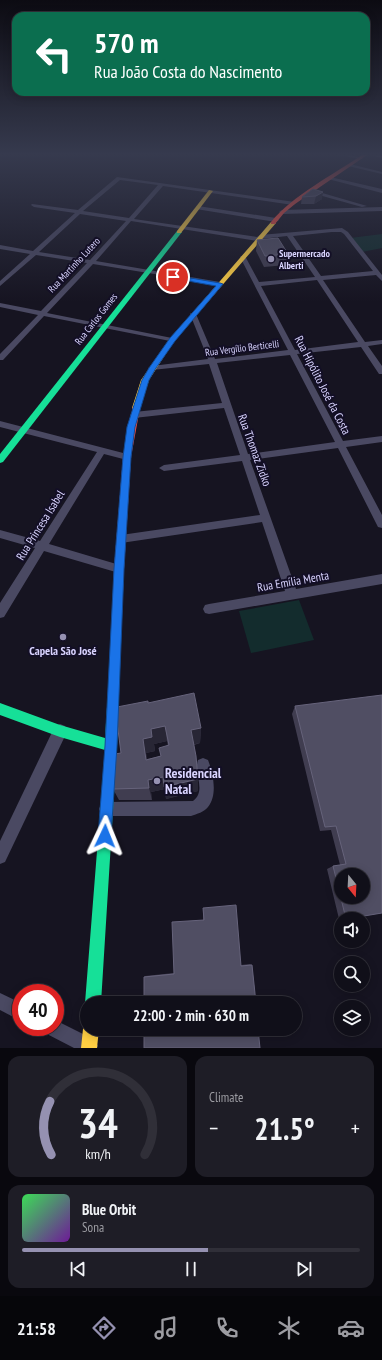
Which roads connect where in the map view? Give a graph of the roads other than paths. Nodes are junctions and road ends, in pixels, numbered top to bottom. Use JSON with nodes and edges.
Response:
{"nodes":[{"id":1,"x":89,"y":204,"type":"edge"},
{"id":2,"x":144,"y":204,"type":"edge"},
{"id":3,"x":201,"y":204,"type":"edge"},
{"id":4,"x":292,"y":204,"type":"edge"},
{"id":5,"x":355,"y":204,"type":"edge"},
{"id":6,"x":34,"y":205,"type":"dead end"},
{"id":7,"x":198,"y":208,"type":"junction"},
{"id":8,"x":374,"y":209,"type":"junction"},
{"id":9,"x":382,"y":209,"type":"edge"},
{"id":10,"x":80,"y":212,"type":"junction"},
{"id":11,"x":282,"y":212,"type":"junction"},
{"id":12,"x":130,"y":220,"type":"junction"},
{"id":13,"x":276,"y":220,"type":"junction"},
{"id":14,"x":182,"y":227,"type":"junction"},
{"id":15,"x":289,"y":234,"type":"junction"},
{"id":16,"x":259,"y":238,"type":"junction"},
{"id":17,"x":0,"y":246,"type":"edge"},
{"id":18,"x":35,"y":253,"type":"junction"},
{"id":19,"x":243,"y":257,"type":"junction"},
{"id":20,"x":92,"y":262,"type":"junction"},
{"id":21,"x":147,"y":273,"type":"junction"},
{"id":22,"x":380,"y":276,"type":"edge"},
{"id":23,"x":319,"y":279,"type":"junction"},
{"id":24,"x":0,"y":284,"type":"edge"},
{"id":25,"x":220,"y":284,"type":"junction"},
{"id":26,"x":257,"y":284,"type":"junction"},
{"id":27,"x":0,"y":305,"type":"edge"},
{"id":28,"x":41,"y":314,"type":"junction"},
{"id":29,"x":193,"y":314,"type":"junction"},
{"id":30,"x":104,"y":326,"type":"junction"},
{"id":31,"x":172,"y":340,"type":"junction"},
{"id":32,"x":382,"y":342,"type":"edge"},
{"id":33,"x":363,"y":344,"type":"junction"},
{"id":34,"x":293,"y":352,"type":"junction"},
{"id":35,"x":0,"y":358,"type":"edge"},
{"id":36,"x":212,"y":362,"type":"junction"},
{"id":37,"x":152,"y":368,"type":"junction"},
{"id":38,"x":382,"y":372,"type":"edge"},
{"id":39,"x":227,"y":405,"type":"junction"},
{"id":40,"x":134,"y":415,"type":"junction"},
{"id":41,"x":0,"y":424,"type":"edge"},
{"id":42,"x":24,"y":430,"type":"junction"},
{"id":43,"x":382,"y":439,"type":"edge"},
{"id":44,"x":340,"y":444,"type":"junction"},
{"id":45,"x":102,"y":451,"type":"junction"},
{"id":46,"x":245,"y":456,"type":"junction"},
{"id":47,"x":127,"y":457,"type":"junction"},
{"id":48,"x":0,"y":460,"type":"edge"},
{"id":49,"x":164,"y":468,"type":"dead end"},
{"id":50,"x":266,"y":518,"type":"junction"},
{"id":51,"x":382,"y":524,"type":"edge"},
{"id":52,"x":0,"y":534,"type":"edge"},
{"id":53,"x":121,"y":539,"type":"junction"},
{"id":54,"x":42,"y":546,"type":"junction"},
{"id":55,"x":119,"y":569,"type":"junction"},
{"id":56,"x":382,"y":578,"type":"edge"},
{"id":57,"x":292,"y":594,"type":"junction"},
{"id":58,"x":208,"y":609,"type":"dead end"},
{"id":59,"x":0,"y":613,"type":"edge"},
{"id":60,"x":0,"y":710,"type":"edge"},
{"id":61,"x":60,"y":731,"type":"junction"},
{"id":62,"x":111,"y":746,"type":"junction"},
{"id":63,"x":203,"y":765,"type":"dead end"},
{"id":64,"x":106,"y":809,"type":"junction"},
{"id":65,"x":0,"y":857,"type":"edge"},
{"id":66,"x":94,"y":996,"type":"edge"},
{"id":67,"x":0,"y":1001,"type":"edge"},
{"id":68,"x":12,"y":1007,"type":"edge"},
{"id":69,"x":64,"y":1034,"type":"edge"},
{"id":70,"x":90,"y":1036,"type":"edge"},
{"id":71,"x":89,"y":1047,"type":"edge"}],
"edges":[{"from":1,"to":10,"type":"street"},
{"from":2,"to":12,"type":"street","name":"Rua Martinho Lutero"},
{"from":3,"to":7,"type":"street","name":"Rua Carlos Gomes"},
{"from":4,"to":11,"type":"street"},
{"from":5,"to":8,"type":"street"},
{"from":6,"to":10,"type":"street"},
{"from":7,"to":13,"type":"street"},
{"from":7,"to":14,"type":"street","name":"Rua Carlos Gomes"},
{"from":8,"to":9,"type":"street"},
{"from":8,"to":11,"type":"street"},
{"from":10,"to":12,"type":"street"},
{"from":10,"to":18,"type":"street"},
{"from":11,"to":13,"type":"street"},
{"from":12,"to":14,"type":"street"},
{"from":12,"to":20,"type":"street","name":"Rua Martinho Lutero"},
{"from":13,"to":16,"type":"street"},
{"from":14,"to":16,"type":"street"},
{"from":14,"to":21,"type":"street","name":"Rua Carlos Gomes"},
{"from":15,"to":16,"type":"street"},
{"from":15,"to":22,"type":"street"},
{"from":15,"to":23,"type":"street"},
{"from":16,"to":19,"type":"street"},
{"from":17,"to":18,"type":"street"},
{"from":18,"to":20,"type":"street"},
{"from":18,"to":24,"type":"street"},
{"from":19,"to":25,"type":"street"},
{"from":19,"to":26,"type":"street","name":"Rua Hipólito José da Costa"},
{"from":20,"to":21,"type":"street"},
{"from":20,"to":28,"type":"street","name":"Rua Martinho Lutero"},
{"from":21,"to":25,"type":"street"},
{"from":21,"to":30,"type":"street","name":"Rua Carlos Gomes"},
{"from":22,"to":23,"type":"street"},
{"from":23,"to":26,"type":"street"},
{"from":23,"to":33,"type":"street"},
{"from":25,"to":29,"type":"street"},
{"from":26,"to":34,"type":"street","name":"Rua Hipólito José da Costa"},
{"from":27,"to":28,"type":"street"},
{"from":28,"to":30,"type":"street"},
{"from":28,"to":35,"type":"street","name":"Rua Martinho Lutero"},
{"from":29,"to":31,"type":"street"},
{"from":29,"to":36,"type":"street","name":"Rua Thomaz Zidko"},
{"from":30,"to":31,"type":"street"},
{"from":30,"to":42,"type":"street","name":"Rua Carlos Gomes"},
{"from":31,"to":37,"type":"street"},
{"from":32,"to":33,"type":"street","name":"Rua Vergílio Berticelli"},
{"from":33,"to":34,"type":"street","name":"Rua Vergílio Berticelli"},
{"from":33,"to":38,"type":"street"},
{"from":34,"to":36,"type":"street","name":"Rua Vergílio Berticelli"},
{"from":34,"to":44,"type":"street","name":"Rua Hipólito José da Costa"},
{"from":36,"to":37,"type":"street","name":"Rua Vergílio Berticelli"},
{"from":36,"to":39,"type":"street","name":"Rua Thomaz Zidko"},
{"from":37,"to":40,"type":"street"},
{"from":39,"to":40,"type":"street"},
{"from":39,"to":46,"type":"street","name":"Rua Thomaz Zidko"},
{"from":40,"to":47,"type":"street"},
{"from":41,"to":42,"type":"street"},
{"from":42,"to":45,"type":"street"},
{"from":42,"to":48,"type":"street","name":"Rua Carlos Gomes"},
{"from":43,"to":44,"type":"street"},
{"from":44,"to":46,"type":"street"},
{"from":44,"to":51,"type":"street","name":"Rua Hipólito José da Costa"},
{"from":45,"to":47,"type":"street"},
{"from":45,"to":54,"type":"street","name":"Rua Princesa Isabel"},
{"from":46,"to":49,"type":"street"},
{"from":46,"to":50,"type":"street","name":"Rua Thomaz Zidko"},
{"from":47,"to":53,"type":"street"},
{"from":50,"to":53,"type":"street"},
{"from":50,"to":57,"type":"street","name":"Rua Thomaz Zidko"},
{"from":52,"to":54,"type":"street"},
{"from":53,"to":55,"type":"street"},
{"from":54,"to":55,"type":"street"},
{"from":54,"to":59,"type":"street","name":"Rua Princesa Isabel"},
{"from":55,"to":62,"type":"street"},
{"from":56,"to":57,"type":"street","name":"Rua Emília Menta"},
{"from":57,"to":58,"type":"street","name":"Rua Emília Menta"},
{"from":60,"to":61,"type":"street"},
{"from":61,"to":62,"type":"street"},
{"from":61,"to":65,"type":"street"},
{"from":62,"to":64,"type":"street"},
{"from":63,"to":64,"type":"street"},
{"from":64,"to":66,"type":"street"},
{"from":67,"to":68,"type":"street"},
{"from":69,"to":71,"type":"street"},
{"from":70,"to":71,"type":"street"}]}
